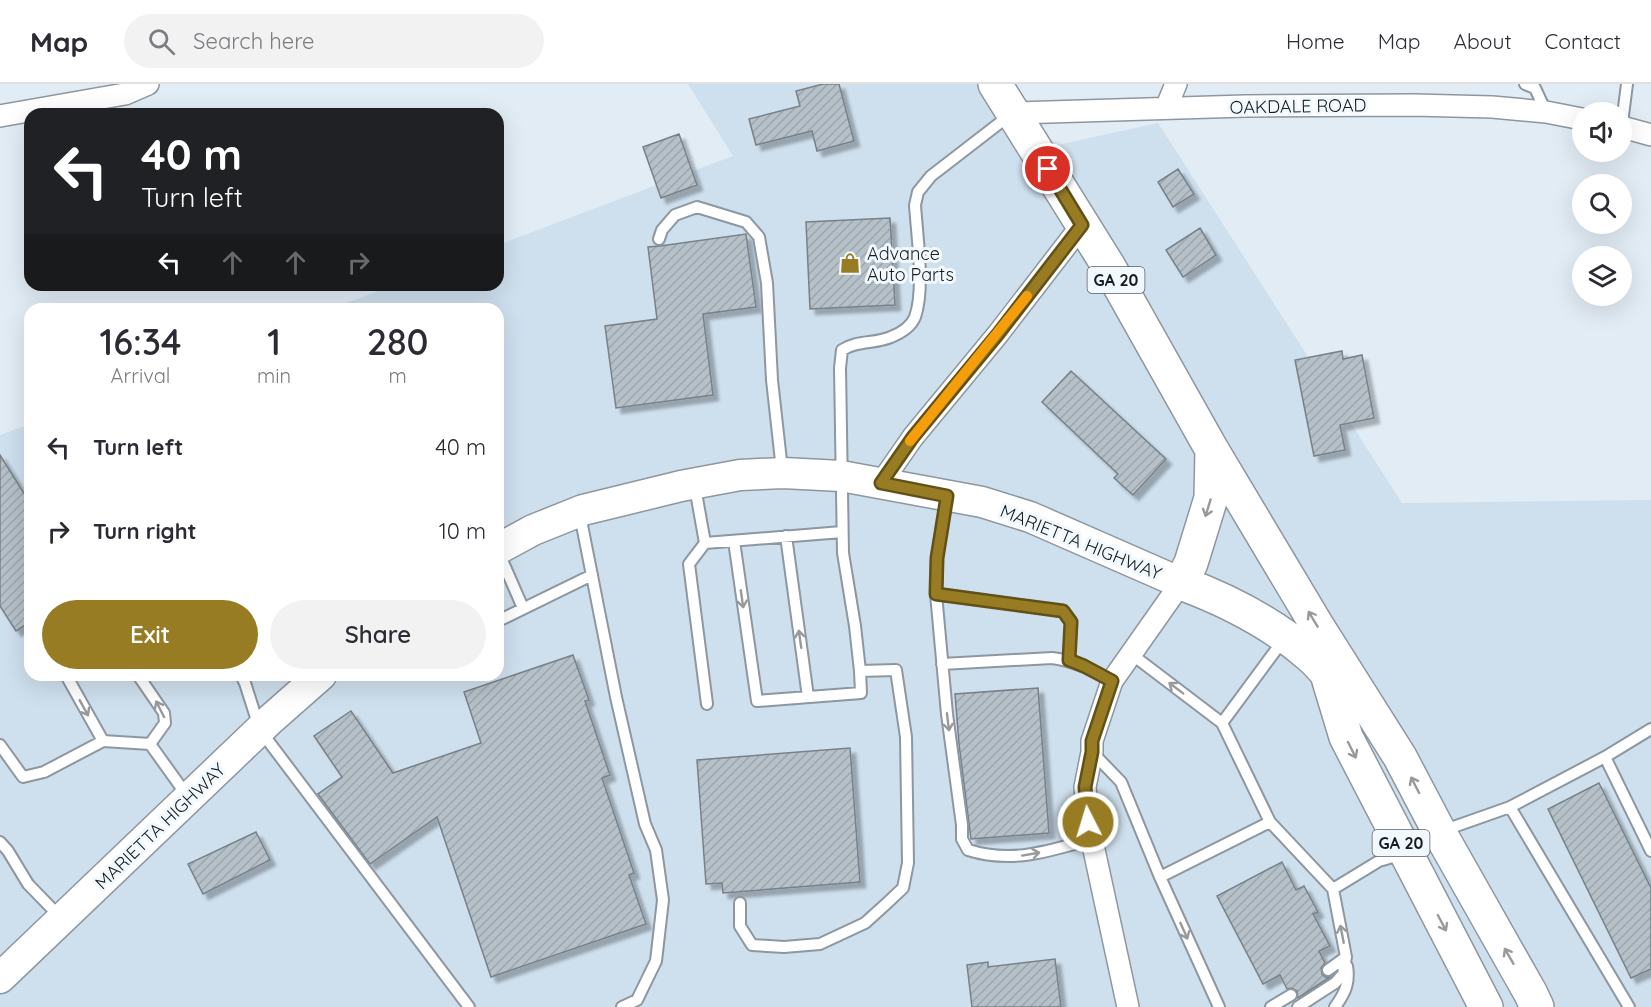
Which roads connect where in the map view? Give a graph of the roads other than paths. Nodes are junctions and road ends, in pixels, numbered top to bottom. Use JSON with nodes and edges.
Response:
{"nodes":[{"id":1,"x":148,"y":84,"type":"edge"},
{"id":2,"x":995,"y":84,"type":"edge"},
{"id":3,"x":1176,"y":84,"type":"edge"},
{"id":4,"x":1525,"y":84,"type":"edge"},
{"id":5,"x":1627,"y":84,"type":"edge"},
{"id":6,"x":1625,"y":102,"type":"edge"},
{"id":7,"x":45,"y":108,"type":"edge"},
{"id":8,"x":1166,"y":108,"type":"junction"},
{"id":9,"x":24,"y":112,"type":"edge"},
{"id":10,"x":1546,"y":112,"type":"junction"},
{"id":11,"x":1013,"y":113,"type":"junction"},
{"id":12,"x":0,"y":116,"type":"edge"},
{"id":13,"x":1572,"y":117,"type":"edge"},
{"id":14,"x":1632,"y":128,"type":"edge"},
{"id":15,"x":1651,"y":135,"type":"edge"},
{"id":16,"x":1082,"y":225,"type":"junction"},
{"id":17,"x":659,"y":239,"type":"dead end"},
{"id":18,"x":1212,"y":450,"type":"junction"},
{"id":19,"x":783,"y":473,"type":"junction"},
{"id":20,"x":841,"y":476,"type":"junction"},
{"id":21,"x":694,"y":483,"type":"junction"},
{"id":22,"x":881,"y":483,"type":"junction"},
{"id":23,"x":947,"y":496,"type":"junction"},
{"id":24,"x":579,"y":511,"type":"junction"},
{"id":25,"x":842,"y":532,"type":"junction"},
{"id":26,"x":786,"y":536,"type":"junction"},
{"id":27,"x":734,"y":541,"type":"junction"},
{"id":28,"x":705,"y":543,"type":"junction"},
{"id":29,"x":504,"y":547,"type":"edge"},
{"id":30,"x":504,"y":564,"type":"edge"},
{"id":31,"x":592,"y":575,"type":"junction"},
{"id":32,"x":1181,"y":583,"type":"junction"},
{"id":33,"x":936,"y":594,"type":"junction"},
{"id":34,"x":523,"y":608,"type":"junction"},
{"id":35,"x":504,"y":618,"type":"edge"},
{"id":36,"x":1286,"y":637,"type":"junction"},
{"id":37,"x":1130,"y":654,"type":"junction"},
{"id":38,"x":1069,"y":660,"type":"junction"},
{"id":39,"x":942,"y":664,"type":"junction"},
{"id":40,"x":860,"y":671,"type":"junction"},
{"id":41,"x":1327,"y":674,"type":"junction"},
{"id":42,"x":69,"y":681,"type":"edge"},
{"id":43,"x":142,"y":681,"type":"edge"},
{"id":44,"x":244,"y":681,"type":"edge"},
{"id":45,"x":314,"y":681,"type":"edge"},
{"id":46,"x":1112,"y":681,"type":"junction"},
{"id":47,"x":808,"y":697,"type":"junction"},
{"id":48,"x":707,"y":704,"type":"dead end"},
{"id":49,"x":1222,"y":723,"type":"junction"},
{"id":50,"x":1651,"y":729,"type":"edge"},
{"id":51,"x":260,"y":730,"type":"junction"},
{"id":52,"x":103,"y":741,"type":"junction"},
{"id":53,"x":150,"y":744,"type":"junction"},
{"id":54,"x":0,"y":745,"type":"edge"},
{"id":55,"x":1092,"y":752,"type":"junction"},
{"id":56,"x":1400,"y":757,"type":"junction"},
{"id":57,"x":1605,"y":757,"type":"junction"},
{"id":58,"x":188,"y":798,"type":"junction"},
{"id":59,"x":1510,"y":807,"type":"junction"},
{"id":60,"x":1270,"y":822,"type":"junction"},
{"id":61,"x":1439,"y":832,"type":"junction"},
{"id":62,"x":1092,"y":839,"type":"junction"},
{"id":63,"x":0,"y":842,"type":"edge"},
{"id":64,"x":1651,"y":851,"type":"edge"},
{"id":65,"x":1406,"y":853,"type":"junction"},
{"id":66,"x":1160,"y":877,"type":"junction"},
{"id":67,"x":1333,"y":889,"type":"junction"},
{"id":68,"x":740,"y":903,"type":"dead end"},
{"id":69,"x":63,"y":919,"type":"junction"},
{"id":70,"x":1346,"y":957,"type":"junction"},
{"id":71,"x":1328,"y":970,"type":"dead end"},
{"id":72,"x":0,"y":978,"type":"edge"},
{"id":73,"x":1291,"y":995,"type":"dead end"},
{"id":74,"x":469,"y":1007,"type":"edge"},
{"id":75,"x":622,"y":1007,"type":"edge"},
{"id":76,"x":1128,"y":1007,"type":"edge"},
{"id":77,"x":1219,"y":1007,"type":"edge"},
{"id":78,"x":1271,"y":1007,"type":"edge"},
{"id":79,"x":1298,"y":1007,"type":"edge"},
{"id":80,"x":1335,"y":1007,"type":"edge"},
{"id":81,"x":1486,"y":1007,"type":"edge"},
{"id":82,"x":1537,"y":1007,"type":"edge"},
{"id":83,"x":1629,"y":1007,"type":"edge"}],
"edges":[{"from":1,"to":7,"type":"street"},
{"from":2,"to":11,"type":"main road","number":"GA 20"},
{"from":3,"to":8,"type":"street"},
{"from":4,"to":10,"type":"lane"},
{"from":5,"to":6,"type":"lane"},
{"from":8,"to":10,"type":"street","name":"OAKDALE ROAD"},
{"from":8,"to":11,"type":"street","name":"OAKDALE ROAD"},
{"from":9,"to":12,"type":"street"},
{"from":10,"to":13,"type":"street","name":"OAKDALE ROAD"},
{"from":11,"to":16,"type":"main road","name":"MARIETTA HIGHWAY","number":"GA 20"},
{"from":11,"to":20,"type":"lane"},
{"from":14,"to":15,"type":"street"},
{"from":16,"to":18,"type":"main road","name":"MARIETTA HIGHWAY","number":"GA 20"},
{"from":16,"to":22,"type":"street"},
{"from":17,"to":19,"type":"lane"},
{"from":18,"to":32,"type":"main road","one_way":true},
{"from":56,"to":18,"type":"main road","name":"MARIETTA HIGHWAY","number":"GA 20","one_way":true},
{"from":19,"to":20,"type":"main road","name":"MARIETTA HIGHWAY"},
{"from":19,"to":21,"type":"main road","name":"MARIETTA HIGHWAY"},
{"from":20,"to":22,"type":"main road","name":"MARIETTA HIGHWAY"},
{"from":20,"to":25,"type":"lane"},
{"from":21,"to":24,"type":"main road","name":"MARIETTA HIGHWAY"},
{"from":21,"to":28,"type":"lane"},
{"from":22,"to":23,"type":"main road","name":"MARIETTA HIGHWAY"},
{"from":23,"to":32,"type":"main road","name":"MARIETTA HIGHWAY"},
{"from":23,"to":33,"type":"lane"},
{"from":24,"to":29,"type":"main road","name":"MARIETTA HIGHWAY"},
{"from":24,"to":31,"type":"lane"},
{"from":25,"to":26,"type":"lane"},
{"from":25,"to":40,"type":"lane"},
{"from":26,"to":27,"type":"lane"},
{"from":47,"to":26,"type":"lane","one_way":true},
{"from":27,"to":28,"type":"lane"},
{"from":27,"to":47,"type":"lane","one_way":true},
{"from":28,"to":48,"type":"lane"},
{"from":30,"to":34,"type":"lane"},
{"from":31,"to":34,"type":"lane"},
{"from":31,"to":75,"type":"lane"},
{"from":32,"to":36,"type":"main road","name":"MARIETTA HIGHWAY","number":"GA 20"},
{"from":32,"to":37,"type":"street"},
{"from":33,"to":38,"type":"lane"},
{"from":33,"to":39,"type":"lane"},
{"from":34,"to":35,"type":"lane"},
{"from":36,"to":41,"type":"main road","name":"MARIETTA HIGHWAY","number":"GA 20"},
{"from":36,"to":49,"type":"lane"},
{"from":37,"to":46,"type":"street"},
{"from":49,"to":37,"type":"lane","one_way":true},
{"from":38,"to":39,"type":"lane"},
{"from":38,"to":46,"type":"lane"},
{"from":39,"to":62,"type":"lane","one_way":true},
{"from":40,"to":47,"type":"lane"},
{"from":40,"to":68,"type":"lane"},
{"from":41,"to":56,"type":"main road","name":"MARIETTA HIGHWAY"},
{"from":41,"to":65,"type":"main road","name":"MARIETTA HIGHWAY","number":"GA 20","one_way":true},
{"from":42,"to":52,"type":"lane","one_way":true},
{"from":53,"to":43,"type":"lane","one_way":true},
{"from":44,"to":51,"type":"lane"},
{"from":45,"to":51,"type":"main road","name":"MARIETTA HIGHWAY"},
{"from":46,"to":55,"type":"street"},
{"from":49,"to":60,"type":"lane"},
{"from":50,"to":57,"type":"lane"},
{"from":51,"to":58,"type":"main road","name":"MARIETTA HIGHWAY"},
{"from":51,"to":74,"type":"lane"},
{"from":52,"to":53,"type":"lane"},
{"from":52,"to":54,"type":"lane"},
{"from":53,"to":58,"type":"lane"},
{"from":55,"to":62,"type":"street"},
{"from":55,"to":66,"type":"lane"},
{"from":61,"to":56,"type":"main road","name":"MARIETTA HIGHWAY","number":"GA 20","one_way":true},
{"from":57,"to":59,"type":"lane"},
{"from":57,"to":64,"type":"lane"},
{"from":58,"to":69,"type":"main road","name":"MARIETTA HIGHWAY"},
{"from":59,"to":61,"type":"lane"},
{"from":59,"to":83,"type":"lane"},
{"from":60,"to":66,"type":"lane"},
{"from":60,"to":67,"type":"lane"},
{"from":82,"to":61,"type":"main road","name":"MARIETTA HIGHWAY","number":"GA 20","one_way":true},
{"from":62,"to":76,"type":"street"},
{"from":63,"to":69,"type":"lane"},
{"from":65,"to":67,"type":"lane"},
{"from":65,"to":81,"type":"main road","name":"MARIETTA HIGHWAY","number":"GA 20","one_way":true},
{"from":66,"to":77,"type":"lane","one_way":true},
{"from":70,"to":67,"type":"lane","one_way":true},
{"from":69,"to":72,"type":"main road","name":"MARIETTA HIGHWAY"},
{"from":70,"to":71,"type":"lane"},
{"from":70,"to":79,"type":"lane"},
{"from":70,"to":80,"type":"lane"},
{"from":73,"to":78,"type":"lane"}]}
